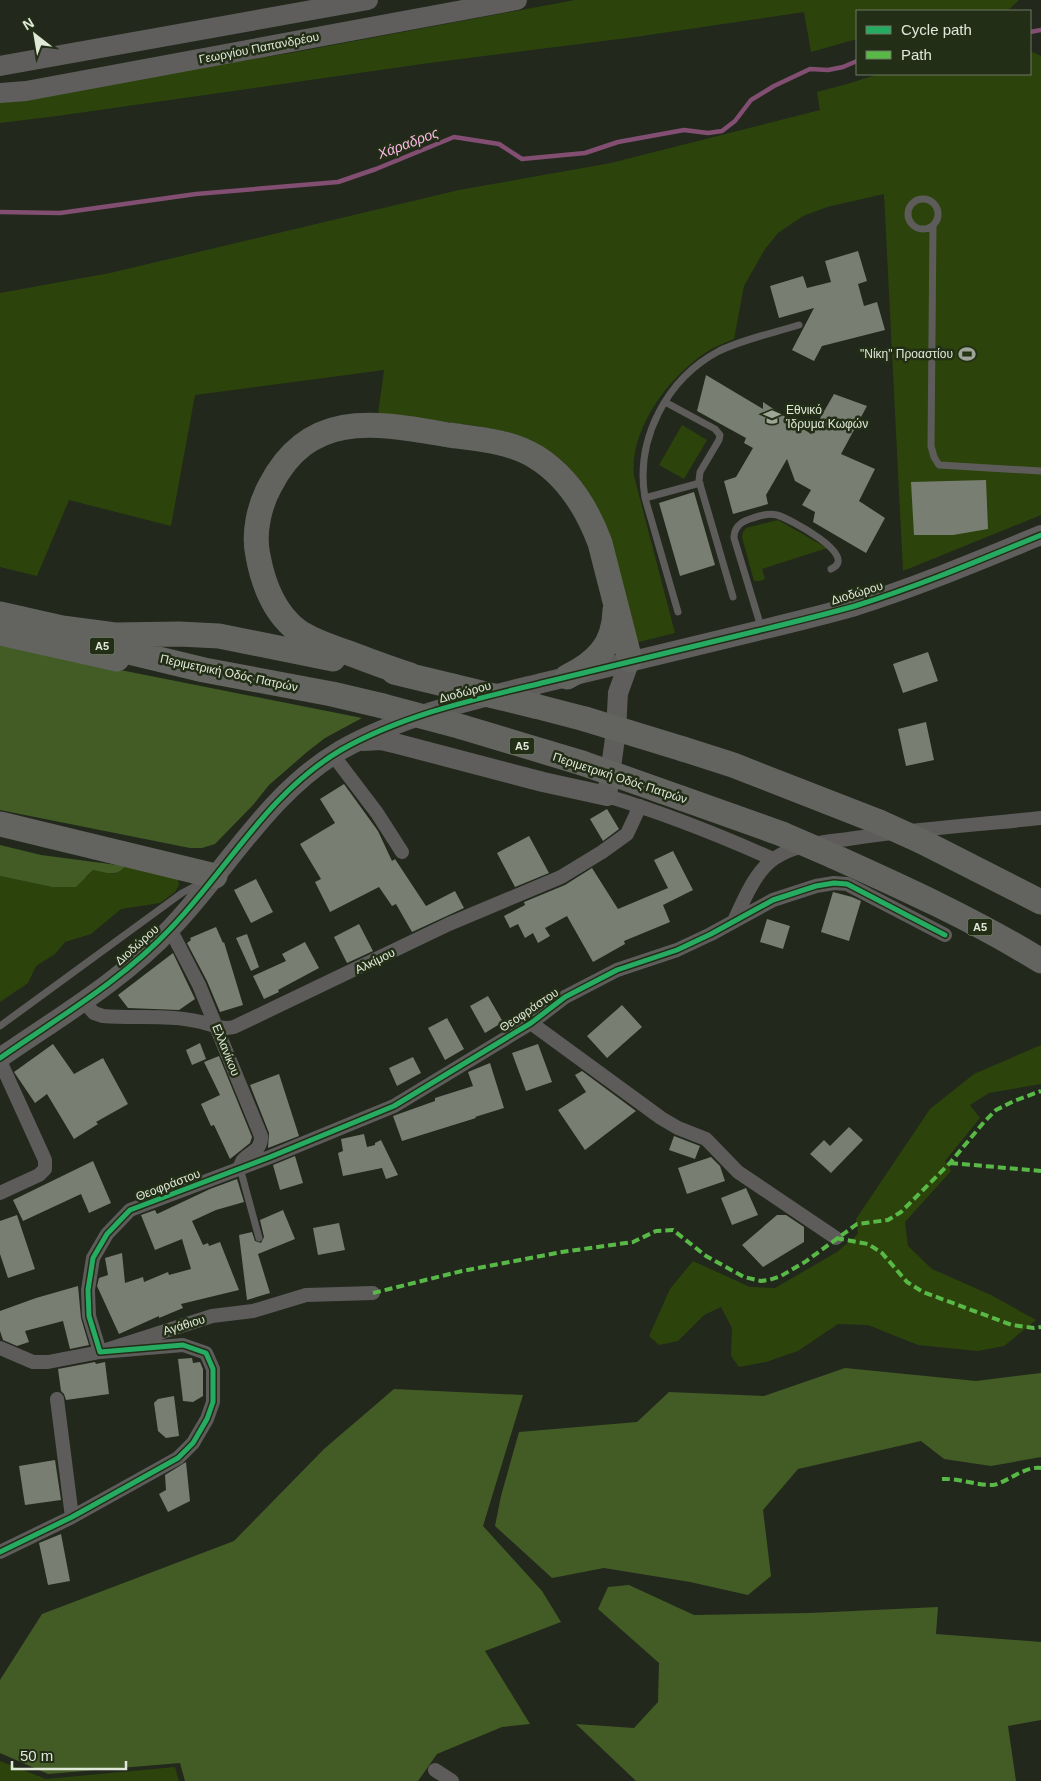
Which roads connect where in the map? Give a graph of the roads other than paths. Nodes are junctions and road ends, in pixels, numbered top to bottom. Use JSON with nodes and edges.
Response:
{"nodes":[{"id":1,"x":368,"y":0,"type":"edge"},
{"id":2,"x":517,"y":0,"type":"edge"},
{"id":3,"x":0,"y":66,"type":"edge"},
{"id":4,"x":0,"y":94,"type":"edge"},
{"id":5,"x":933,"y":226,"type":"junction"},
{"id":6,"x":799,"y":325,"type":"dead end"},
{"id":7,"x":666,"y":402,"type":"junction"},
{"id":8,"x":1041,"y":472,"type":"edge"},
{"id":9,"x":700,"y":483,"type":"junction"},
{"id":10,"x":645,"y":498,"type":"junction"},
{"id":11,"x":1041,"y":535,"type":"edge"},
{"id":12,"x":831,"y":569,"type":"dead end"},
{"id":13,"x":614,"y":595,"type":"junction"},
{"id":14,"x":733,"y":598,"type":"dead end"},
{"id":15,"x":678,"y":612,"type":"dead end"},
{"id":16,"x":0,"y":614,"type":"edge"},
{"id":17,"x":0,"y":623,"type":"edge"},
{"id":18,"x":762,"y":630,"type":"junction"},
{"id":19,"x":0,"y":632,"type":"edge"},
{"id":20,"x":630,"y":660,"type":"junction"},
{"id":21,"x":204,"y":670,"type":"junction"},
{"id":22,"x":410,"y":675,"type":"junction"},
{"id":23,"x":567,"y":677,"type":"junction"},
{"id":24,"x":358,"y":741,"type":"junction"},
{"id":25,"x":333,"y":755,"type":"junction"},
{"id":26,"x":607,"y":796,"type":"junction"},
{"id":27,"x":640,"y":806,"type":"junction"},
{"id":28,"x":1041,"y":818,"type":"edge"},
{"id":29,"x":0,"y":824,"type":"edge"},
{"id":30,"x":402,"y":852,"type":"dead end"},
{"id":31,"x":773,"y":859,"type":"junction"},
{"id":32,"x":215,"y":876,"type":"junction"},
{"id":33,"x":1041,"y":902,"type":"edge"},
{"id":34,"x":734,"y":921,"type":"junction"},
{"id":35,"x":170,"y":929,"type":"junction"},
{"id":36,"x":945,"y":935,"type":"dead end"},
{"id":37,"x":1041,"y":961,"type":"edge"},
{"id":38,"x":84,"y":1001,"type":"junction"},
{"id":39,"x":531,"y":1023,"type":"junction"},
{"id":40,"x":0,"y":1026,"type":"edge"},
{"id":41,"x":217,"y":1027,"type":"junction"},
{"id":42,"x":0,"y":1060,"type":"edge"},
{"id":43,"x":240,"y":1168,"type":"junction"},
{"id":44,"x":0,"y":1193,"type":"edge"},
{"id":45,"x":259,"y":1238,"type":"dead end"},
{"id":46,"x":836,"y":1238,"type":"dead end"},
{"id":47,"x":373,"y":1293,"type":"dead end"},
{"id":48,"x":0,"y":1348,"type":"edge"},
{"id":49,"x":100,"y":1352,"type":"junction"},
{"id":50,"x":57,"y":1399,"type":"dead end"},
{"id":51,"x":72,"y":1517,"type":"junction"},
{"id":52,"x":0,"y":1552,"type":"edge"},
{"id":53,"x":435,"y":1770,"type":"dead end"},
{"id":54,"x":452,"y":1781,"type":"edge"}],
"edges":[{"from":1,"to":3,"type":"street"},
{"from":2,"to":4,"type":"street","name":"Γεωργίου Παπανδρέου"},
{"from":5,"to":5,"type":"lane"},
{"from":5,"to":8,"type":"lane"},
{"from":6,"to":7,"type":"lane"},
{"from":7,"to":9,"type":"lane"},
{"from":7,"to":10,"type":"lane"},
{"from":9,"to":10,"type":"lane"},
{"from":9,"to":14,"type":"lane"},
{"from":10,"to":15,"type":"lane"},
{"from":11,"to":18,"type":"street","name":"Διοδώρου"},
{"from":12,"to":18,"type":"lane"},
{"from":13,"to":20,"type":"highway"},
{"from":13,"to":22,"type":"highway"},
{"from":13,"to":23,"type":"highway"},
{"from":16,"to":22,"type":"highway","name":"Περιμετρική Οδός Πατρών","number":"Α5"},
{"from":17,"to":21,"type":"highway","name":"Περιμετρική Οδός Πατρών","number":"Α5"},
{"from":18,"to":20,"type":"street","name":"Διοδώρου"},
{"from":19,"to":21,"type":"highway"},
{"from":20,"to":23,"type":"street","name":"Διοδώρου"},
{"from":20,"to":26,"type":"street"},
{"from":21,"to":37,"type":"highway","name":"Περιμετρική Οδός Πατρών","number":"Α5","bridge":true},
{"from":22,"to":33,"type":"highway","name":"Περιμετρική Οδός Πατρών","number":"Α5","bridge":true},
{"from":23,"to":24,"type":"street","name":"Διοδώρου"},
{"from":24,"to":25,"type":"street","name":"Διοδώρου"},
{"from":24,"to":26,"type":"street"},
{"from":25,"to":30,"type":"street"},
{"from":25,"to":32,"type":"street","name":"Διοδώρου"},
{"from":26,"to":27,"type":"street"},
{"from":27,"to":31,"type":"street"},
{"from":27,"to":41,"type":"street","name":"Αλκίμου"},
{"from":28,"to":31,"type":"street"},
{"from":29,"to":32,"type":"highway"},
{"from":31,"to":34,"type":"street"},
{"from":32,"to":35,"type":"street","name":"Διοδώρου"},
{"from":32,"to":40,"type":"lane"},
{"from":34,"to":36,"type":"street","name":"Θεοφράστου"},
{"from":34,"to":39,"type":"street","name":"Θεοφράστου"},
{"from":35,"to":38,"type":"street","name":"Διοδώρου"},
{"from":35,"to":41,"type":"street","name":"Ελλανίκου"},
{"from":38,"to":41,"type":"street","name":"Αλκίμου"},
{"from":38,"to":42,"type":"street","name":"Διοδώρου"},
{"from":39,"to":43,"type":"street","name":"Θεοφράστου"},
{"from":39,"to":46,"type":"street"},
{"from":41,"to":43,"type":"street","name":"Ελλανίκου"},
{"from":42,"to":44,"type":"street"},
{"from":43,"to":45,"type":"lane"},
{"from":43,"to":49,"type":"street","name":"Θεοφράστου"},
{"from":47,"to":49,"type":"street","name":"Αγάθιου"},
{"from":48,"to":49,"type":"street","name":"Αγάθιου"},
{"from":49,"to":51,"type":"street"},
{"from":50,"to":51,"type":"street"},
{"from":51,"to":52,"type":"street"},
{"from":53,"to":54,"type":"street"}]}
